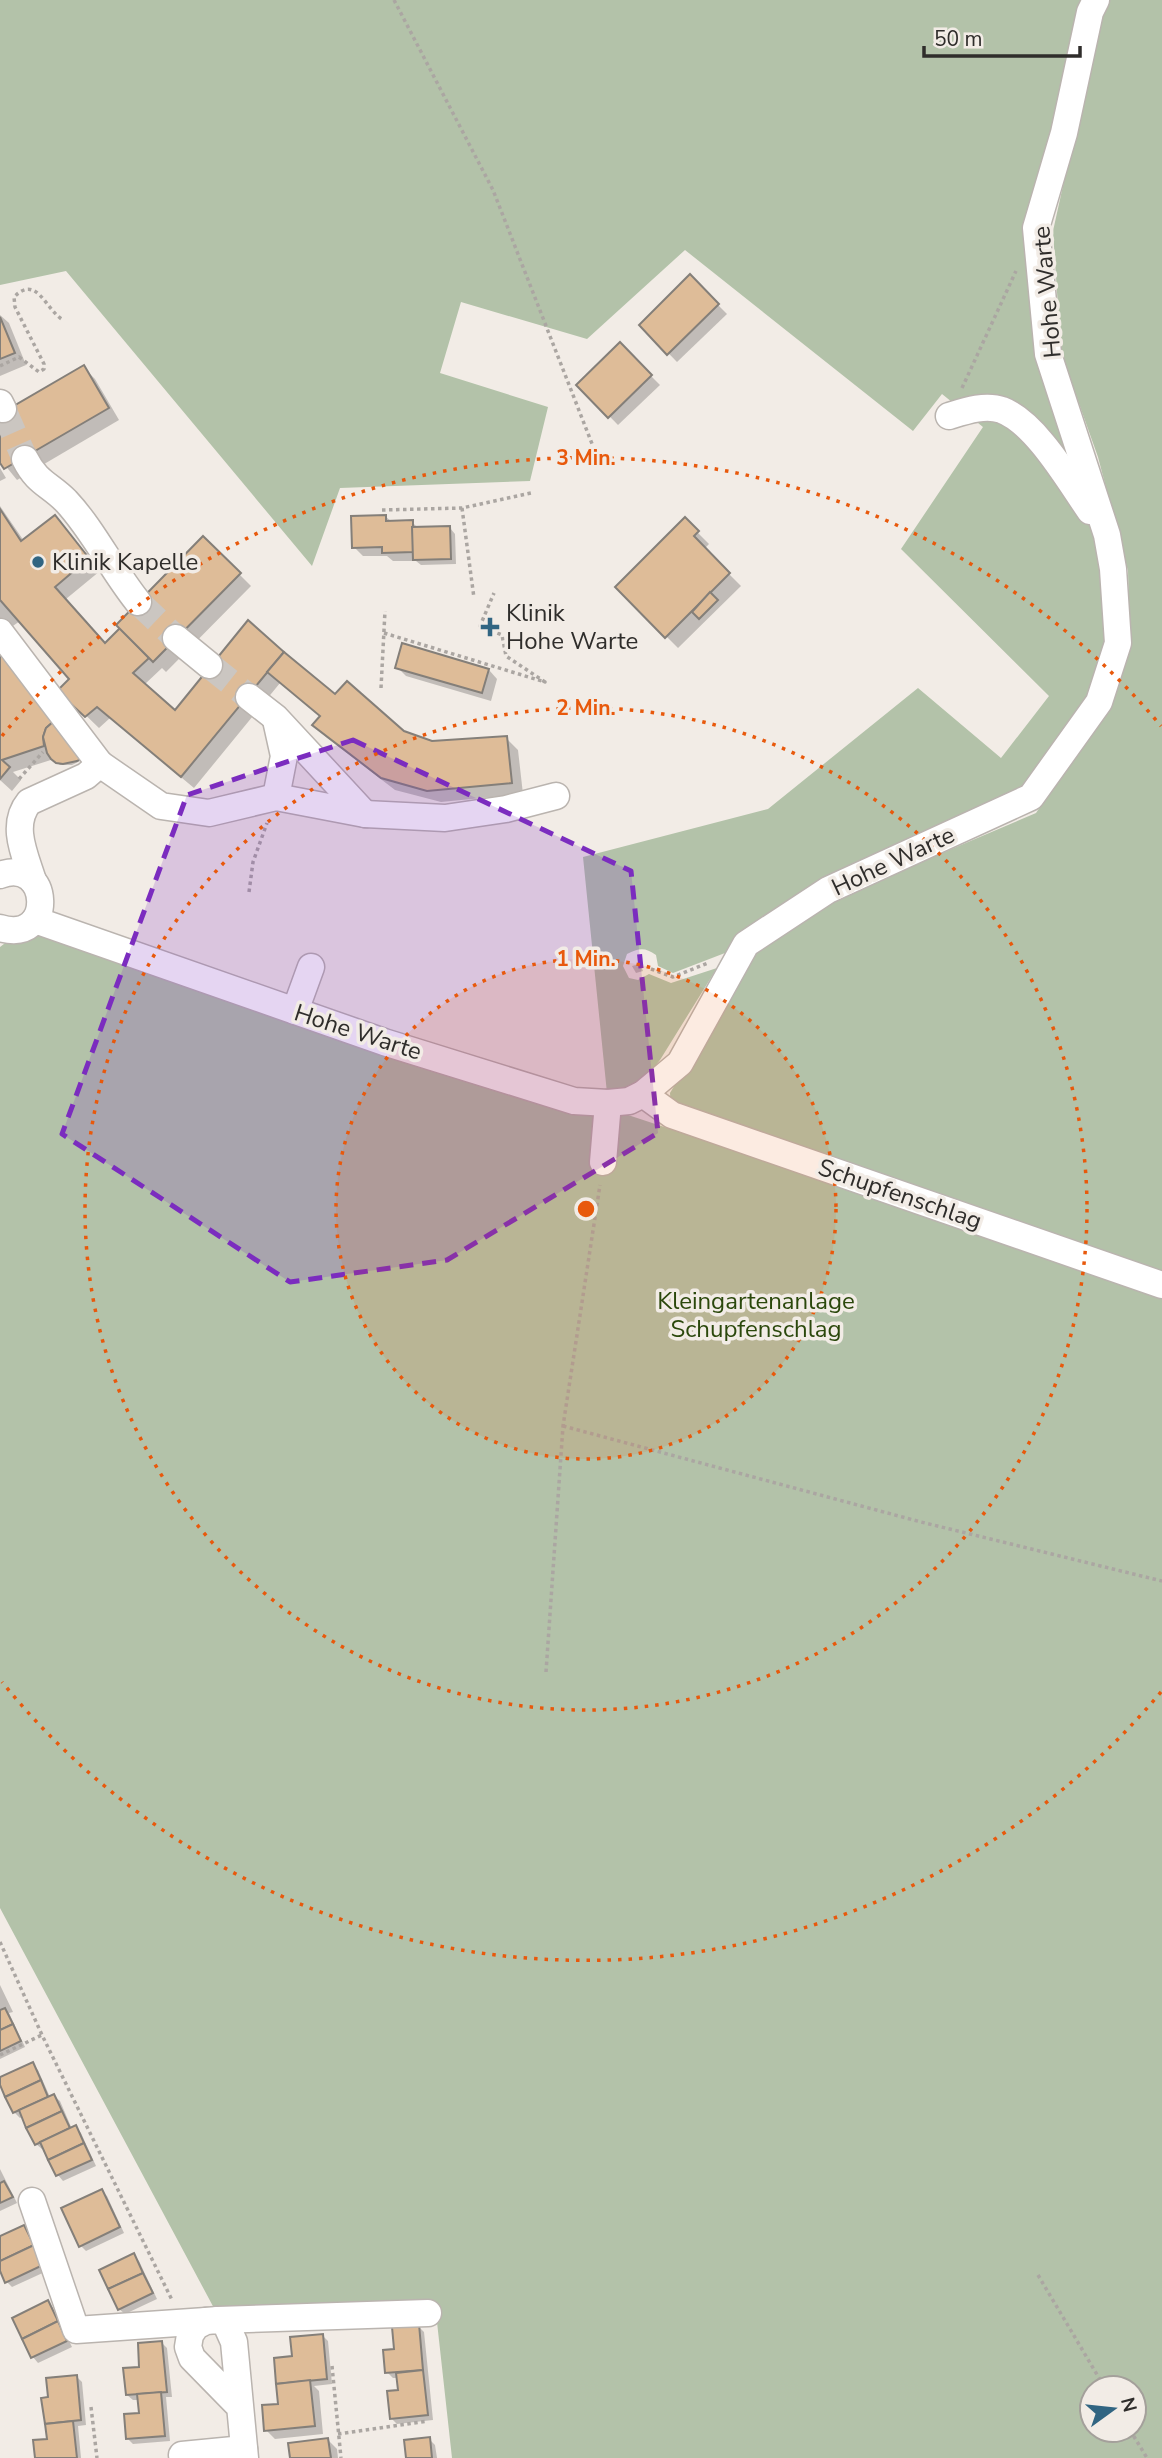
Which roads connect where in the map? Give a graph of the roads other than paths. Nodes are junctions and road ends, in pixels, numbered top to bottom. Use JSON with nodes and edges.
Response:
{"nodes":[{"id":1,"x":1096,"y":0,"type":"edge"},
{"id":2,"x":949,"y":416,"type":"road end"},
{"id":3,"x":24,"y":459,"type":"tunnel mouth"},
{"id":4,"x":1107,"y":536,"type":"junction"},
{"id":5,"x":138,"y":601,"type":"tunnel mouth"},
{"id":6,"x":0,"y":632,"type":"edge"},
{"id":7,"x":176,"y":638,"type":"tunnel mouth"},
{"id":8,"x":209,"y":665,"type":"tunnel mouth"},
{"id":9,"x":249,"y":697,"type":"tunnel mouth"},
{"id":10,"x":276,"y":718,"type":"junction"},
{"id":11,"x":100,"y":764,"type":"junction"},
{"id":12,"x":556,"y":796,"type":"dead end"},
{"id":13,"x":276,"y":797,"type":"junction"},
{"id":14,"x":365,"y":814,"type":"junction"},
{"id":15,"x":0,"y":875,"type":"edge"},
{"id":16,"x":33,"y":881,"type":"junction"},
{"id":17,"x":35,"y":920,"type":"junction"},
{"id":18,"x":0,"y":928,"type":"edge"},
{"id":19,"x":311,"y":967,"type":"dead end"},
{"id":20,"x":295,"y":1011,"type":"junction"},
{"id":21,"x":643,"y":1094,"type":"junction"},
{"id":22,"x":608,"y":1103,"type":"junction"},
{"id":23,"x":603,"y":1162,"type":"road end"},
{"id":24,"x":1162,"y":1285,"type":"edge"},
{"id":25,"x":32,"y":2201,"type":"dead end"},
{"id":26,"x":428,"y":2313,"type":"dead end"},
{"id":27,"x":202,"y":2321,"type":"junction"},
{"id":28,"x":239,"y":2406,"type":"junction"},
{"id":29,"x":244,"y":2454,"type":"edge"},
{"id":30,"x":182,"y":2455,"type":"dead end"}],
"edges":[{"from":1,"to":4,"type":"street","name":"Hohe Warte"},
{"from":2,"to":4,"type":"street"},
{"from":3,"to":5,"type":"street"},
{"from":4,"to":21,"type":"street","name":"Hohe Warte"},
{"from":6,"to":11,"type":"street"},
{"from":7,"to":8,"type":"street"},
{"from":9,"to":10,"type":"street"},
{"from":10,"to":13,"type":"street"},
{"from":10,"to":14,"type":"street"},
{"from":11,"to":13,"type":"street"},
{"from":11,"to":16,"type":"street"},
{"from":12,"to":14,"type":"street"},
{"from":13,"to":14,"type":"street"},
{"from":15,"to":16,"type":"street"},
{"from":16,"to":17,"type":"street"},
{"from":17,"to":18,"type":"street"},
{"from":17,"to":20,"type":"street","name":"Hohe Warte"},
{"from":19,"to":20,"type":"street"},
{"from":20,"to":22,"type":"street","name":"Hohe Warte"},
{"from":21,"to":22,"type":"street","name":"Hohe Warte"},
{"from":21,"to":24,"type":"street","name":"Schupfenschlag"},
{"from":22,"to":23,"type":"street"},
{"from":25,"to":27,"type":"street"},
{"from":26,"to":27,"type":"street"},
{"from":27,"to":28,"type":"street"},
{"from":27,"to":28,"type":"street"},
{"from":28,"to":29,"type":"street"},
{"from":29,"to":30,"type":"street"}]}
